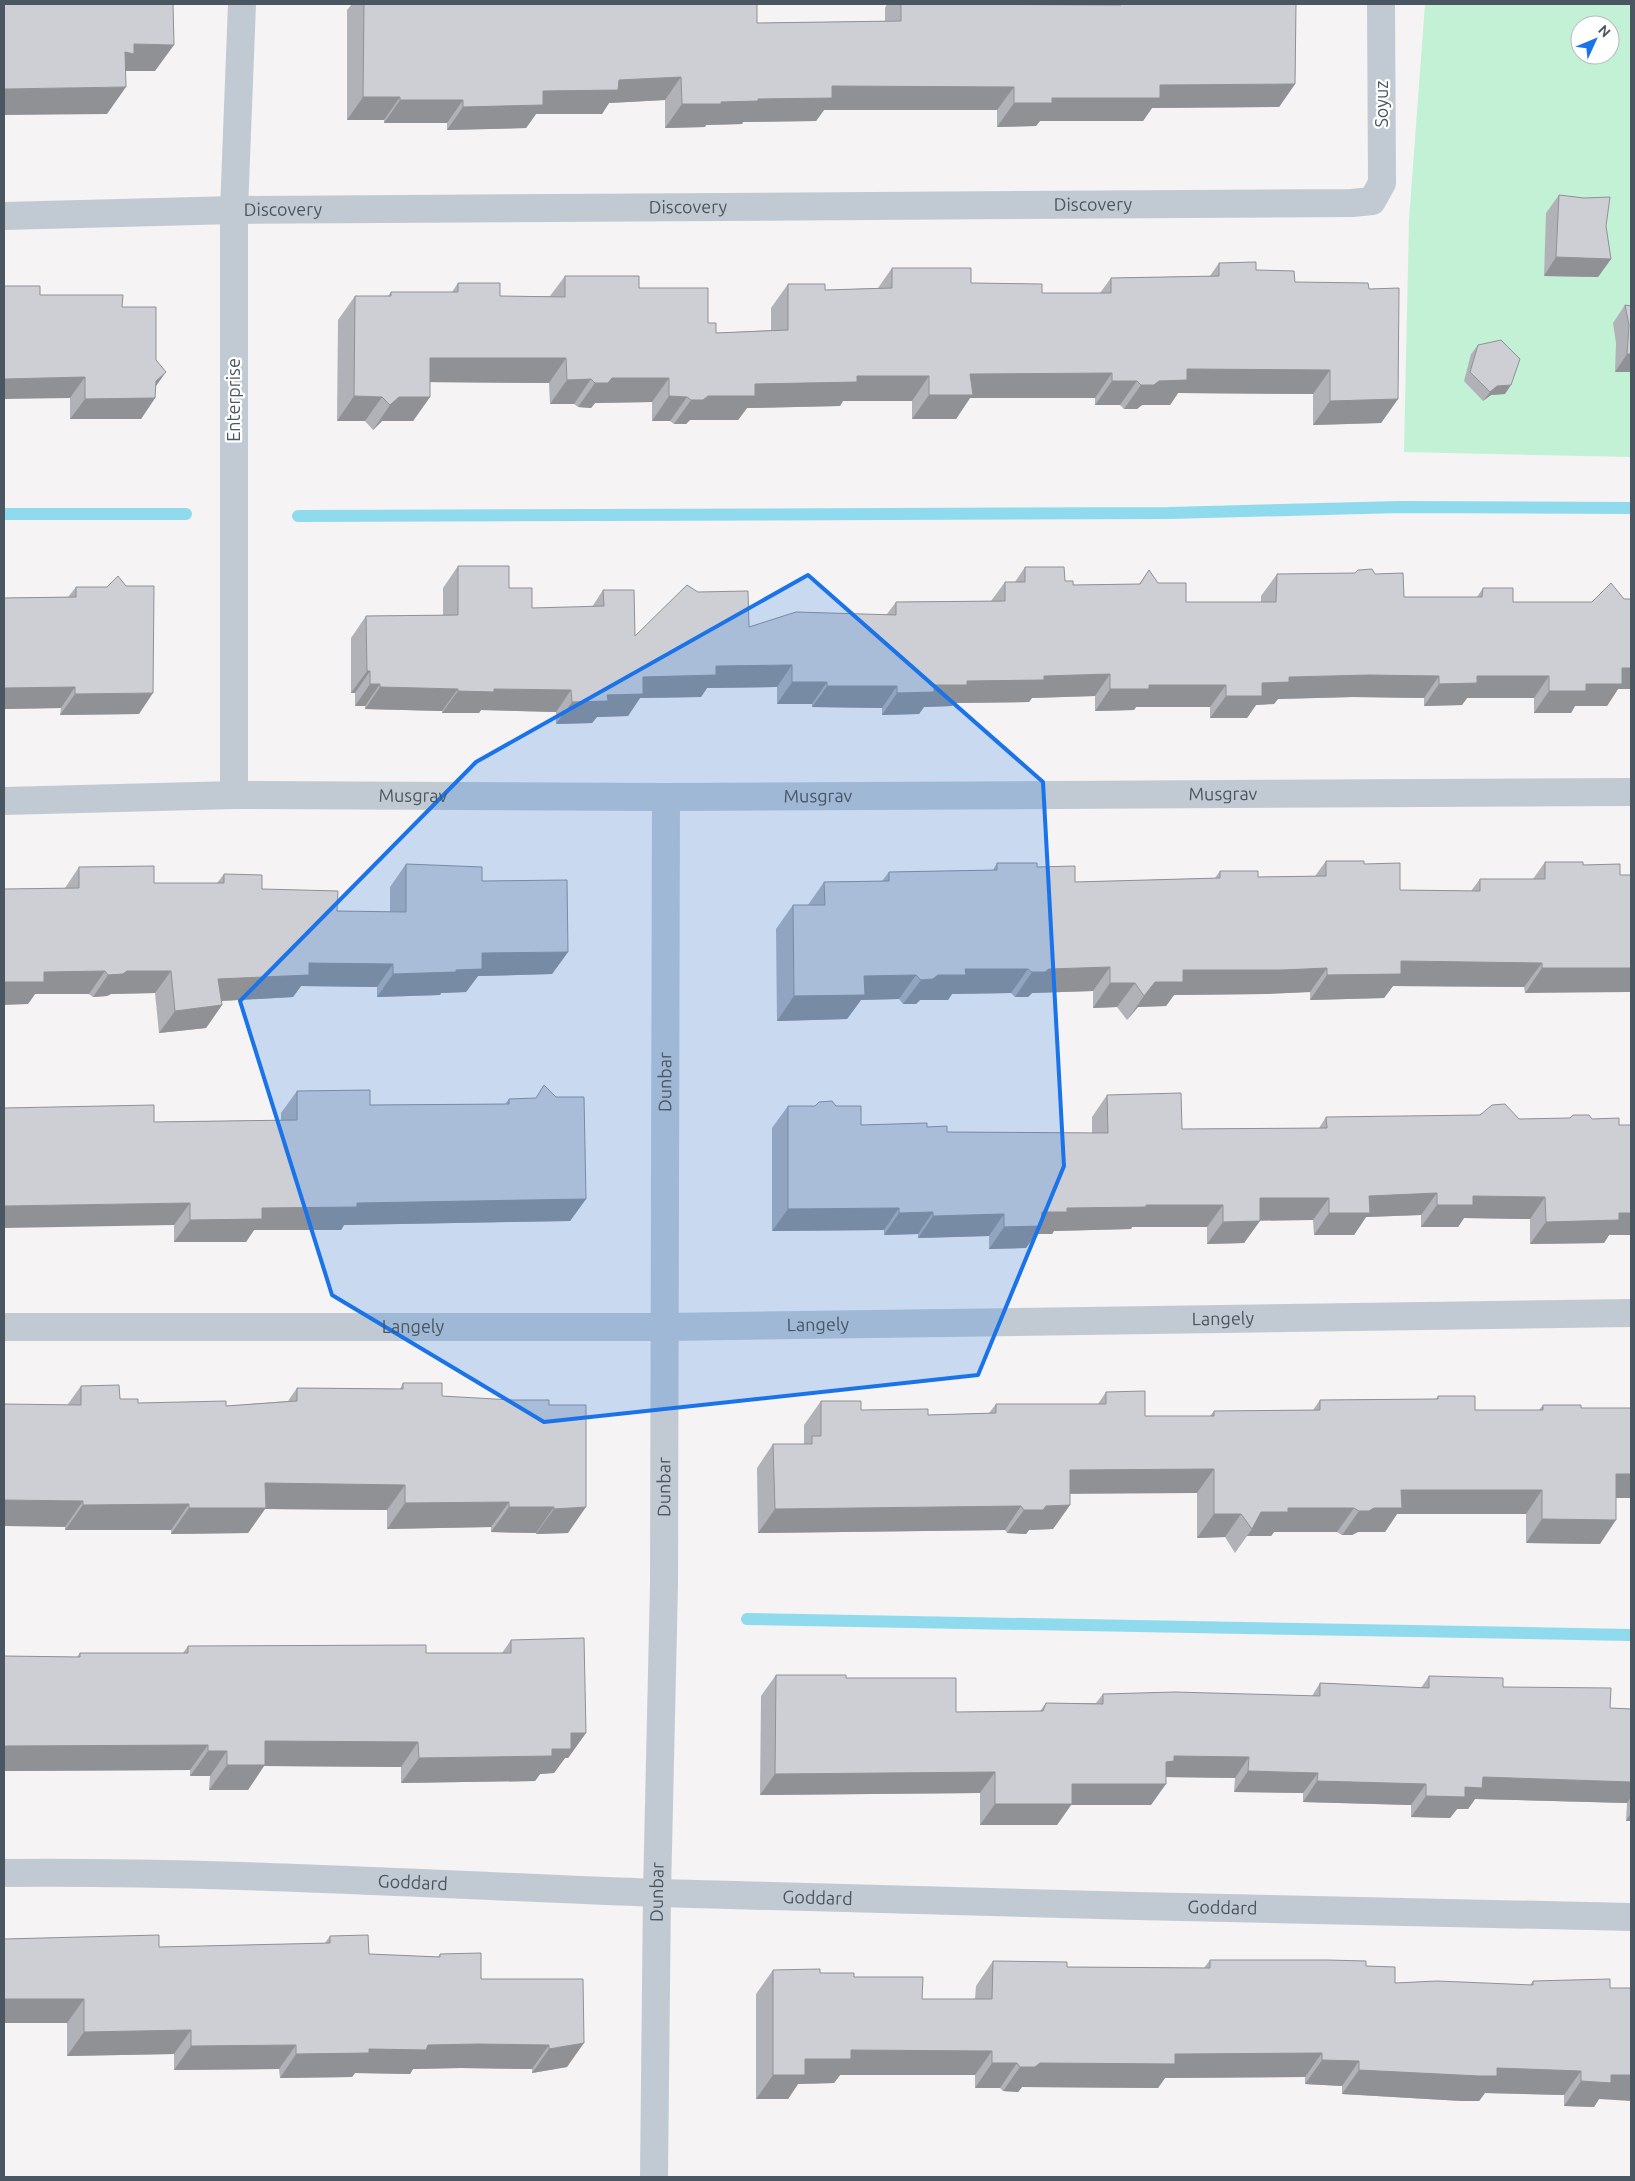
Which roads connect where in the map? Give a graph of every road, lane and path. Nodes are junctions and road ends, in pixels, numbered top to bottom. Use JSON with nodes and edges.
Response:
{"nodes":[{"id":1,"x":242,"y":4,"type":"edge"},
{"id":2,"x":1381,"y":4,"type":"edge"},
{"id":3,"x":1372,"y":201,"type":"joint"},
{"id":4,"x":234,"y":210,"type":"junction"},
{"id":5,"x":4,"y":216,"type":"edge"},
{"id":6,"x":1631,"y":792,"type":"edge"},
{"id":7,"x":234,"y":796,"type":"junction"},
{"id":8,"x":666,"y":798,"type":"junction"},
{"id":9,"x":4,"y":801,"type":"edge"},
{"id":10,"x":1631,"y":1313,"type":"edge"},
{"id":11,"x":4,"y":1327,"type":"edge"},
{"id":12,"x":666,"y":1327,"type":"junction"},
{"id":13,"x":4,"y":1873,"type":"edge"},
{"id":14,"x":657,"y":1893,"type":"junction"},
{"id":15,"x":1631,"y":1917,"type":"edge"},
{"id":16,"x":654,"y":2177,"type":"edge"}],
"edges":[{"from":1,"to":4,"type":"street","name":"Enterprise"},
{"from":2,"to":3,"type":"street","name":"Soyuz"},
{"from":3,"to":4,"type":"street","name":"Discovery"},
{"from":4,"to":5,"type":"street","name":"Discovery"},
{"from":4,"to":7,"type":"street","name":"Enterprise"},
{"from":6,"to":8,"type":"street","name":"Musgrav"},
{"from":7,"to":8,"type":"street","name":"Musgrav"},
{"from":7,"to":9,"type":"street","name":"Musgrav"},
{"from":8,"to":12,"type":"street","name":"Dunbar"},
{"from":10,"to":12,"type":"street","name":"Langely"},
{"from":11,"to":12,"type":"street","name":"Langely"},
{"from":12,"to":14,"type":"street","name":"Dunbar"},
{"from":13,"to":14,"type":"street","name":"Goddard"},
{"from":14,"to":15,"type":"street","name":"Goddard"},
{"from":14,"to":16,"type":"street","name":"Dunbar"}]}
